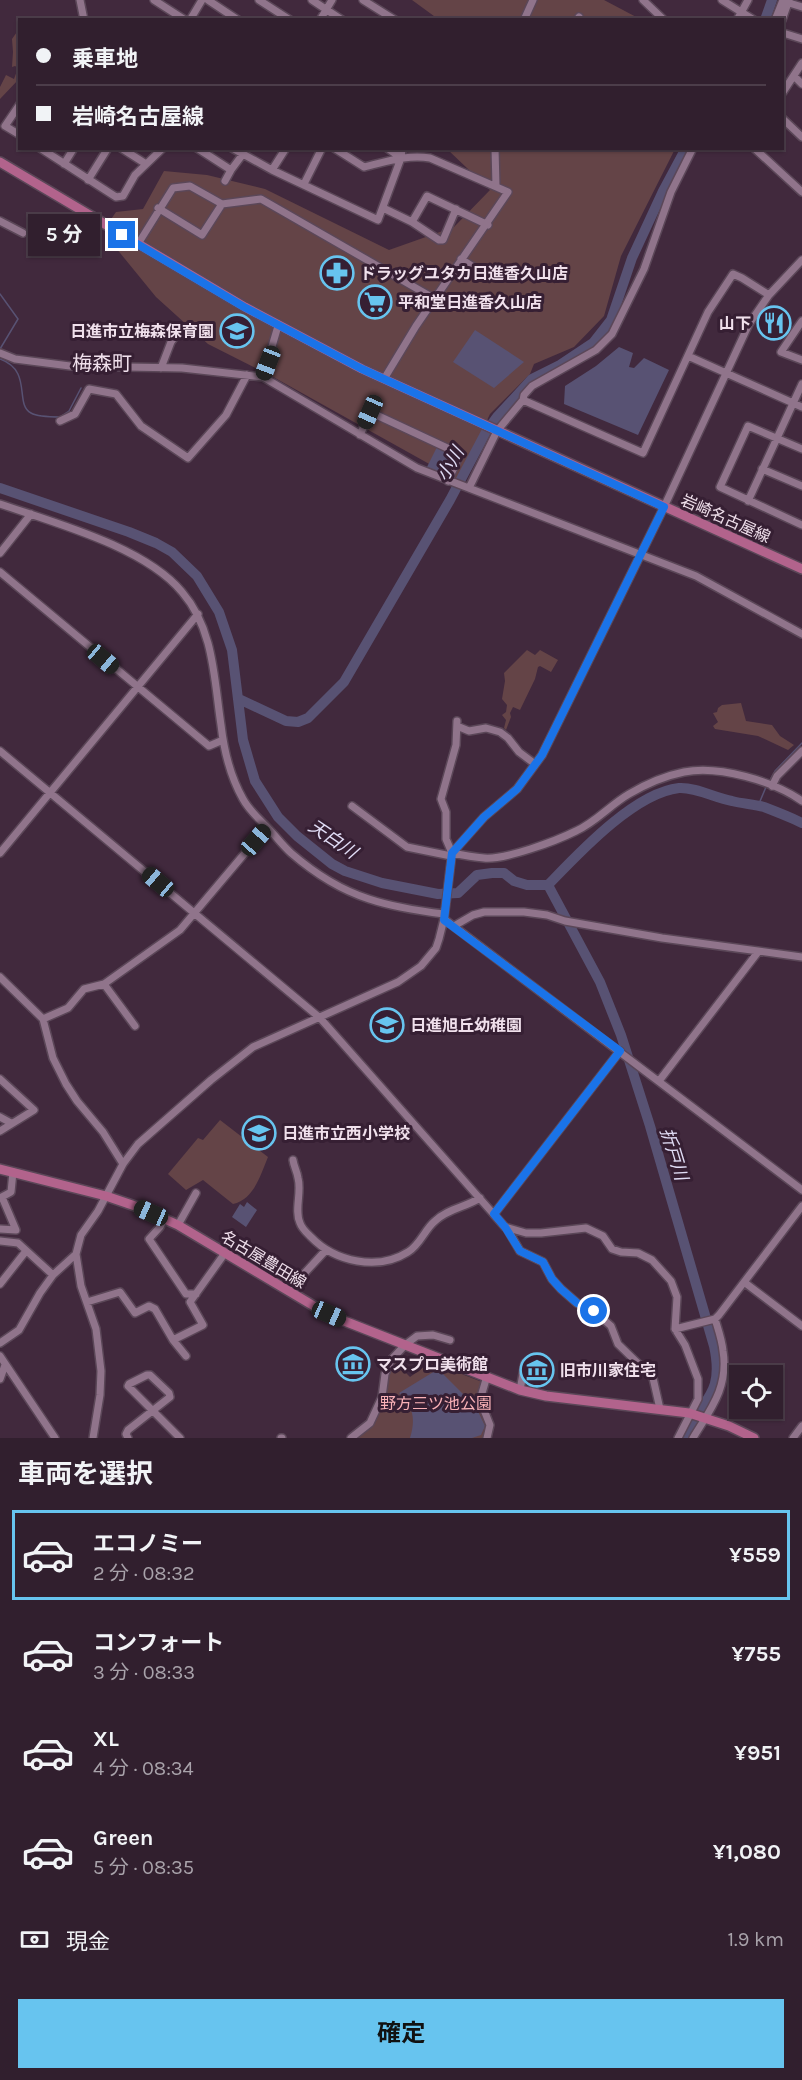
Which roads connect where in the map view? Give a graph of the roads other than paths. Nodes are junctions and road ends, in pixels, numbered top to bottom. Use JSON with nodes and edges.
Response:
{"nodes":[{"id":1,"x":80,"y":0,"type":"edge"},
{"id":2,"x":154,"y":0,"type":"edge"},
{"id":3,"x":202,"y":0,"type":"edge"},
{"id":4,"x":208,"y":0,"type":"edge"},
{"id":5,"x":259,"y":0,"type":"edge"},
{"id":6,"x":312,"y":0,"type":"edge"},
{"id":7,"x":332,"y":0,"type":"edge"},
{"id":8,"x":363,"y":0,"type":"edge"},
{"id":9,"x":533,"y":0,"type":"edge"},
{"id":10,"x":643,"y":0,"type":"edge"},
{"id":11,"x":722,"y":0,"type":"edge"},
{"id":12,"x":748,"y":0,"type":"edge"},
{"id":13,"x":787,"y":1,"type":"edge"},
{"id":14,"x":802,"y":7,"type":"edge"},
{"id":15,"x":326,"y":10,"type":"junction"},
{"id":16,"x":741,"y":12,"type":"junction"},
{"id":17,"x":84,"y":18,"type":"edge"},
{"id":18,"x":182,"y":18,"type":"edge"},
{"id":19,"x":191,"y":18,"type":"edge"},
{"id":20,"x":235,"y":18,"type":"edge"},
{"id":21,"x":287,"y":18,"type":"edge"},
{"id":22,"x":321,"y":18,"type":"edge"},
{"id":23,"x":339,"y":18,"type":"edge"},
{"id":24,"x":392,"y":18,"type":"edge"},
{"id":25,"x":525,"y":18,"type":"edge"},
{"id":26,"x":662,"y":18,"type":"edge"},
{"id":27,"x":737,"y":18,"type":"edge"},
{"id":28,"x":751,"y":18,"type":"edge"},
{"id":29,"x":776,"y":18,"type":"edge"},
{"id":30,"x":783,"y":18,"type":"edge"},
{"id":31,"x":784,"y":33,"type":"edge"},
{"id":32,"x":802,"y":39,"type":"edge"},
{"id":33,"x":802,"y":63,"type":"edge"},
{"id":34,"x":794,"y":76,"type":"junction"},
{"id":35,"x":802,"y":84,"type":"edge"},
{"id":36,"x":784,"y":91,"type":"edge"},
{"id":37,"x":18,"y":107,"type":"edge"},
{"id":38,"x":784,"y":120,"type":"edge"},
{"id":39,"x":18,"y":134,"type":"edge"},
{"id":40,"x":802,"y":137,"type":"edge"},
{"id":41,"x":43,"y":150,"type":"edge"},
{"id":42,"x":73,"y":150,"type":"edge"},
{"id":43,"x":107,"y":150,"type":"edge"},
{"id":44,"x":124,"y":150,"type":"edge"},
{"id":45,"x":161,"y":150,"type":"edge"},
{"id":46,"x":200,"y":150,"type":"edge"},
{"id":47,"x":285,"y":150,"type":"edge"},
{"id":48,"x":321,"y":150,"type":"edge"},
{"id":49,"x":337,"y":150,"type":"edge"},
{"id":50,"x":390,"y":150,"type":"edge"},
{"id":51,"x":402,"y":150,"type":"edge"},
{"id":52,"x":495,"y":150,"type":"edge"},
{"id":53,"x":692,"y":150,"type":"edge"},
{"id":54,"x":756,"y":150,"type":"edge"},
{"id":55,"x":237,"y":151,"type":"edge"},
{"id":56,"x":401,"y":158,"type":"junction"},
{"id":57,"x":0,"y":162,"type":"edge"},
{"id":58,"x":64,"y":164,"type":"junction"},
{"id":59,"x":146,"y":164,"type":"junction"},
{"id":60,"x":231,"y":170,"type":"junction"},
{"id":61,"x":272,"y":170,"type":"junction"},
{"id":62,"x":88,"y":180,"type":"junction"},
{"id":63,"x":225,"y":181,"type":"dead end"},
{"id":64,"x":802,"y":181,"type":"edge"},
{"id":65,"x":304,"y":184,"type":"junction"},
{"id":66,"x":496,"y":186,"type":"junction"},
{"id":67,"x":799,"y":189,"type":"edge"},
{"id":68,"x":222,"y":204,"type":"junction"},
{"id":69,"x":158,"y":208,"type":"junction"},
{"id":70,"x":383,"y":208,"type":"junction"},
{"id":71,"x":456,"y":209,"type":"junction"},
{"id":72,"x":0,"y":221,"type":"edge"},
{"id":73,"x":412,"y":222,"type":"junction"},
{"id":74,"x":488,"y":225,"type":"junction"},
{"id":75,"x":23,"y":233,"type":"dead end"},
{"id":76,"x":138,"y":244,"type":"junction"},
{"id":77,"x":461,"y":259,"type":"junction"},
{"id":78,"x":802,"y":260,"type":"edge"},
{"id":79,"x":478,"y":270,"type":"dead end"},
{"id":80,"x":769,"y":295,"type":"junction"},
{"id":81,"x":435,"y":299,"type":"junction"},
{"id":82,"x":802,"y":321,"type":"edge"},
{"id":83,"x":278,"y":326,"type":"junction"},
{"id":84,"x":176,"y":335,"type":"dead end"},
{"id":85,"x":0,"y":353,"type":"edge"},
{"id":86,"x":688,"y":356,"type":"junction"},
{"id":87,"x":802,"y":360,"type":"edge"},
{"id":88,"x":161,"y":368,"type":"junction"},
{"id":89,"x":725,"y":373,"type":"junction"},
{"id":90,"x":247,"y":375,"type":"junction"},
{"id":91,"x":262,"y":377,"type":"junction"},
{"id":92,"x":384,"y":379,"type":"junction"},
{"id":93,"x":802,"y":384,"type":"edge"},
{"id":94,"x":524,"y":400,"type":"junction"},
{"id":95,"x":793,"y":403,"type":"junction"},
{"id":96,"x":802,"y":407,"type":"edge"},
{"id":97,"x":60,"y":421,"type":"dead end"},
{"id":98,"x":495,"y":430,"type":"junction"},
{"id":99,"x":360,"y":435,"type":"junction"},
{"id":100,"x":777,"y":438,"type":"junction"},
{"id":101,"x":802,"y":449,"type":"edge"},
{"id":102,"x":762,"y":469,"type":"junction"},
{"id":103,"x":451,"y":482,"type":"junction"},
{"id":104,"x":802,"y":486,"type":"edge"},
{"id":105,"x":467,"y":487,"type":"junction"},
{"id":106,"x":748,"y":501,"type":"junction"},
{"id":107,"x":0,"y":504,"type":"edge"},
{"id":108,"x":664,"y":507,"type":"junction"},
{"id":109,"x":31,"y":514,"type":"junction"},
{"id":110,"x":802,"y":525,"type":"edge"},
{"id":111,"x":0,"y":553,"type":"edge"},
{"id":112,"x":642,"y":554,"type":"junction"},
{"id":113,"x":802,"y":569,"type":"edge"},
{"id":114,"x":0,"y":572,"type":"edge"},
{"id":115,"x":198,"y":614,"type":"junction"},
{"id":116,"x":802,"y":634,"type":"edge"},
{"id":117,"x":138,"y":688,"type":"junction"},
{"id":118,"x":223,"y":740,"type":"junction"},
{"id":119,"x":0,"y":751,"type":"edge"},
{"id":120,"x":802,"y":751,"type":"edge"},
{"id":121,"x":535,"y":764,"type":"junction"},
{"id":122,"x":769,"y":785,"type":"junction"},
{"id":123,"x":49,"y":792,"type":"junction"},
{"id":124,"x":802,"y":801,"type":"edge"},
{"id":125,"x":352,"y":806,"type":"dead end"},
{"id":126,"x":267,"y":827,"type":"junction"},
{"id":127,"x":0,"y":853,"type":"edge"},
{"id":128,"x":452,"y":855,"type":"junction"},
{"id":129,"x":194,"y":912,"type":"junction"},
{"id":130,"x":444,"y":917,"type":"junction"},
{"id":131,"x":454,"y":926,"type":"junction"},
{"id":132,"x":758,"y":952,"type":"junction"},
{"id":133,"x":802,"y":957,"type":"edge"},
{"id":134,"x":0,"y":977,"type":"edge"},
{"id":135,"x":104,"y":984,"type":"junction"},
{"id":136,"x":320,"y":1018,"type":"junction"},
{"id":137,"x":42,"y":1019,"type":"junction"},
{"id":138,"x":135,"y":1026,"type":"dead end"},
{"id":139,"x":620,"y":1051,"type":"junction"},
{"id":140,"x":0,"y":1079,"type":"edge"},
{"id":141,"x":659,"y":1081,"type":"junction"},
{"id":142,"x":0,"y":1117,"type":"edge"},
{"id":143,"x":11,"y":1123,"type":"junction"},
{"id":144,"x":0,"y":1131,"type":"edge"},
{"id":145,"x":293,"y":1160,"type":"dead end"},
{"id":146,"x":123,"y":1164,"type":"junction"},
{"id":147,"x":0,"y":1169,"type":"edge"},
{"id":148,"x":13,"y":1172,"type":"junction"},
{"id":149,"x":802,"y":1190,"type":"edge"},
{"id":150,"x":196,"y":1193,"type":"dead end"},
{"id":151,"x":106,"y":1197,"type":"junction"},
{"id":152,"x":1,"y":1198,"type":"edge"},
{"id":153,"x":480,"y":1198,"type":"junction"},
{"id":154,"x":802,"y":1206,"type":"edge"},
{"id":155,"x":494,"y":1214,"type":"junction"},
{"id":156,"x":165,"y":1219,"type":"junction"},
{"id":157,"x":178,"y":1225,"type":"junction"},
{"id":158,"x":505,"y":1227,"type":"junction"},
{"id":159,"x":0,"y":1229,"type":"edge"},
{"id":160,"x":0,"y":1242,"type":"edge"},
{"id":161,"x":326,"y":1250,"type":"junction"},
{"id":162,"x":26,"y":1251,"type":"junction"},
{"id":163,"x":225,"y":1253,"type":"junction"},
{"id":164,"x":76,"y":1254,"type":"junction"},
{"id":165,"x":53,"y":1275,"type":"junction"},
{"id":166,"x":744,"y":1282,"type":"junction"},
{"id":167,"x":0,"y":1284,"type":"edge"},
{"id":168,"x":288,"y":1291,"type":"junction"},
{"id":169,"x":196,"y":1294,"type":"junction"},
{"id":170,"x":87,"y":1302,"type":"junction"},
{"id":171,"x":710,"y":1319,"type":"junction"},
{"id":172,"x":802,"y":1326,"type":"edge"},
{"id":173,"x":675,"y":1329,"type":"junction"},
{"id":174,"x":173,"y":1340,"type":"junction"},
{"id":175,"x":450,"y":1340,"type":"dead end"},
{"id":176,"x":0,"y":1343,"type":"edge"},
{"id":177,"x":405,"y":1345,"type":"junction"},
{"id":178,"x":0,"y":1356,"type":"edge"},
{"id":179,"x":186,"y":1356,"type":"dead end"},
{"id":180,"x":529,"y":1364,"type":"dead end"},
{"id":181,"x":5,"y":1365,"type":"junction"},
{"id":182,"x":487,"y":1376,"type":"junction"},
{"id":183,"x":0,"y":1379,"type":"edge"},
{"id":184,"x":520,"y":1390,"type":"junction"},
{"id":185,"x":660,"y":1408,"type":"junction"},
{"id":186,"x":152,"y":1410,"type":"junction"},
{"id":187,"x":691,"y":1414,"type":"junction"},
{"id":188,"x":705,"y":1417,"type":"junction"},
{"id":189,"x":802,"y":1426,"type":"edge"},
{"id":190,"x":55,"y":1438,"type":"edge"},
{"id":191,"x":93,"y":1438,"type":"edge"},
{"id":192,"x":128,"y":1438,"type":"edge"},
{"id":193,"x":180,"y":1438,"type":"edge"},
{"id":194,"x":351,"y":1438,"type":"edge"},
{"id":195,"x":487,"y":1438,"type":"edge"},
{"id":196,"x":678,"y":1438,"type":"edge"},
{"id":197,"x":693,"y":1438,"type":"edge"},
{"id":198,"x":754,"y":1438,"type":"edge"},
{"id":199,"x":793,"y":1438,"type":"edge"}],
"edges":[{"from":1,"to":17,"type":"street"},
{"from":2,"to":18,"type":"street"},
{"from":3,"to":19,"type":"street"},
{"from":4,"to":20,"type":"street"},
{"from":5,"to":21,"type":"street"},
{"from":6,"to":15,"type":"street"},
{"from":7,"to":15,"type":"street"},
{"from":8,"to":24,"type":"street"},
{"from":9,"to":25,"type":"street"},
{"from":10,"to":26,"type":"street"},
{"from":11,"to":16,"type":"street"},
{"from":12,"to":16,"type":"street"},
{"from":13,"to":14,"type":"street"},
{"from":13,"to":29,"type":"street"},
{"from":13,"to":30,"type":"street"},
{"from":15,"to":22,"type":"street"},
{"from":15,"to":23,"type":"street"},
{"from":16,"to":27,"type":"street"},
{"from":16,"to":28,"type":"street"},
{"from":31,"to":32,"type":"street"},
{"from":33,"to":34,"type":"street"},
{"from":34,"to":35,"type":"street"},
{"from":34,"to":36,"type":"street"},
{"from":37,"to":39,"type":"street"},
{"from":38,"to":40,"type":"street"},
{"from":41,"to":58,"type":"street"},
{"from":42,"to":58,"type":"street"},
{"from":43,"to":62,"type":"street"},
{"from":44,"to":59,"type":"street"},
{"from":45,"to":59,"type":"street"},
{"from":46,"to":60,"type":"street"},
{"from":47,"to":61,"type":"street"},
{"from":48,"to":65,"type":"street"},
{"from":49,"to":56,"type":"street"},
{"from":50,"to":56,"type":"street"},
{"from":51,"to":56,"type":"street"},
{"from":52,"to":66,"type":"street"},
{"from":53,"to":94,"type":"street"},
{"from":54,"to":67,"type":"street"},
{"from":55,"to":60,"type":"street"},
{"from":55,"to":61,"type":"street"},
{"from":56,"to":66,"type":"street"},
{"from":56,"to":70,"type":"street"},
{"from":57,"to":76,"type":"main road","name":"岩崎名古屋線"},
{"from":58,"to":62,"type":"street"},
{"from":59,"to":62,"type":"street"},
{"from":60,"to":63,"type":"street"},
{"from":61,"to":65,"type":"street"},
{"from":64,"to":67,"type":"street"},
{"from":65,"to":70,"type":"street"},
{"from":66,"to":74,"type":"street"},
{"from":68,"to":69,"type":"street"},
{"from":68,"to":69,"type":"street"},
{"from":68,"to":81,"type":"street"},
{"from":69,"to":76,"type":"street"},
{"from":70,"to":73,"type":"street"},
{"from":71,"to":73,"type":"street"},
{"from":71,"to":73,"type":"street"},
{"from":71,"to":74,"type":"street"},
{"from":72,"to":75,"type":"street"},
{"from":74,"to":77,"type":"street"},
{"from":76,"to":83,"type":"main road","name":"岩崎名古屋線"},
{"from":77,"to":79,"type":"street"},
{"from":77,"to":81,"type":"street"},
{"from":78,"to":80,"type":"street"},
{"from":80,"to":86,"type":"street"},
{"from":80,"to":89,"type":"street"},
{"from":81,"to":92,"type":"street"},
{"from":82,"to":87,"type":"street"},
{"from":83,"to":91,"type":"street"},
{"from":83,"to":92,"type":"main road","name":"岩崎名古屋線"},
{"from":84,"to":88,"type":"street"},
{"from":85,"to":88,"type":"street"},
{"from":86,"to":89,"type":"street"},
{"from":86,"to":94,"type":"street"},
{"from":88,"to":90,"type":"street"},
{"from":89,"to":95,"type":"street"},
{"from":89,"to":108,"type":"street"},
{"from":90,"to":91,"type":"street"},
{"from":90,"to":97,"type":"street"},
{"from":91,"to":99,"type":"street"},
{"from":92,"to":98,"type":"main road","name":"岩崎名古屋線"},
{"from":93,"to":95,"type":"street"},
{"from":94,"to":98,"type":"street"},
{"from":95,"to":96,"type":"street"},
{"from":95,"to":100,"type":"street"},
{"from":98,"to":105,"type":"street"},
{"from":98,"to":108,"type":"main road","name":"岩崎名古屋線"},
{"from":99,"to":103,"type":"street"},
{"from":99,"to":103,"type":"street"},
{"from":100,"to":101,"type":"street"},
{"from":100,"to":102,"type":"street"},
{"from":100,"to":106,"type":"street"},
{"from":102,"to":104,"type":"street"},
{"from":102,"to":106,"type":"street"},
{"from":103,"to":105,"type":"street"},
{"from":105,"to":112,"type":"street"},
{"from":106,"to":110,"type":"street"},
{"from":107,"to":109,"type":"street"},
{"from":108,"to":112,"type":"street"},
{"from":108,"to":113,"type":"main road","name":"岩崎名古屋線"},
{"from":109,"to":111,"type":"street"},
{"from":109,"to":115,"type":"street"},
{"from":112,"to":116,"type":"street"},
{"from":112,"to":121,"type":"street"},
{"from":114,"to":117,"type":"street"},
{"from":115,"to":117,"type":"street"},
{"from":115,"to":118,"type":"street"},
{"from":117,"to":118,"type":"street"},
{"from":117,"to":123,"type":"street"},
{"from":118,"to":126,"type":"street"},
{"from":119,"to":123,"type":"street"},
{"from":120,"to":122,"type":"street"},
{"from":121,"to":128,"type":"street"},
{"from":121,"to":128,"type":"street"},
{"from":122,"to":124,"type":"street"},
{"from":122,"to":128,"type":"street"},
{"from":123,"to":127,"type":"street"},
{"from":123,"to":129,"type":"street"},
{"from":125,"to":128,"type":"street"},
{"from":126,"to":129,"type":"street"},
{"from":126,"to":130,"type":"street"},
{"from":128,"to":130,"type":"street"},
{"from":129,"to":135,"type":"street"},
{"from":129,"to":136,"type":"street"},
{"from":130,"to":131,"type":"street"},
{"from":130,"to":136,"type":"street"},
{"from":131,"to":132,"type":"street"},
{"from":131,"to":139,"type":"street"},
{"from":132,"to":133,"type":"street"},
{"from":132,"to":141,"type":"street"},
{"from":134,"to":137,"type":"street"},
{"from":135,"to":137,"type":"street"},
{"from":135,"to":138,"type":"street"},
{"from":136,"to":146,"type":"street"},
{"from":136,"to":153,"type":"street"},
{"from":137,"to":146,"type":"street"},
{"from":139,"to":141,"type":"street"},
{"from":139,"to":155,"type":"street"},
{"from":140,"to":143,"type":"street"},
{"from":141,"to":149,"type":"street"},
{"from":142,"to":143,"type":"street"},
{"from":143,"to":144,"type":"street"},
{"from":145,"to":161,"type":"street"},
{"from":146,"to":151,"type":"street"},
{"from":147,"to":148,"type":"main road","name":"名古屋豊田線"},
{"from":148,"to":151,"type":"main road","name":"名古屋豊田線"},
{"from":148,"to":152,"type":"street"},
{"from":150,"to":157,"type":"street"},
{"from":151,"to":156,"type":"main road","name":"名古屋豊田線"},
{"from":151,"to":164,"type":"street"},
{"from":152,"to":159,"type":"street"},
{"from":153,"to":155,"type":"street"},
{"from":153,"to":161,"type":"street"},
{"from":154,"to":166,"type":"street"},
{"from":155,"to":158,"type":"street"},
{"from":156,"to":157,"type":"main road","name":"名古屋豊田線"},
{"from":156,"to":169,"type":"street"},
{"from":157,"to":163,"type":"main road","name":"名古屋豊田線"},
{"from":158,"to":173,"type":"street"},
{"from":158,"to":185,"type":"street"},
{"from":160,"to":162,"type":"street"},
{"from":161,"to":168,"type":"street"},
{"from":162,"to":165,"type":"street"},
{"from":162,"to":167,"type":"street"},
{"from":163,"to":168,"type":"main road","name":"名古屋豊田線"},
{"from":163,"to":169,"type":"street"},
{"from":164,"to":165,"type":"street"},
{"from":164,"to":170,"type":"street"},
{"from":165,"to":176,"type":"street"},
{"from":166,"to":171,"type":"street"},
{"from":166,"to":172,"type":"street"},
{"from":168,"to":177,"type":"main road","name":"名古屋豊田線"},
{"from":169,"to":174,"type":"street"},
{"from":170,"to":174,"type":"street"},
{"from":170,"to":191,"type":"street"},
{"from":171,"to":173,"type":"street"},
{"from":171,"to":188,"type":"street"},
{"from":173,"to":187,"type":"street"},
{"from":174,"to":179,"type":"street"},
{"from":175,"to":177,"type":"street"},
{"from":177,"to":182,"type":"main road","name":"名古屋豊田線"},
{"from":177,"to":194,"type":"street"},
{"from":178,"to":181,"type":"street"},
{"from":180,"to":184,"type":"street"},
{"from":181,"to":183,"type":"street"},
{"from":181,"to":190,"type":"street"},
{"from":182,"to":184,"type":"main road","name":"名古屋豊田線"},
{"from":182,"to":195,"type":"street"},
{"from":184,"to":185,"type":"main road","name":"名古屋豊田線"},
{"from":185,"to":187,"type":"main road","name":"名古屋豊田線"},
{"from":186,"to":186,"type":"street"},
{"from":186,"to":192,"type":"street"},
{"from":186,"to":193,"type":"street"},
{"from":187,"to":188,"type":"main road","name":"名古屋豊田線"},
{"from":187,"to":196,"type":"street"},
{"from":188,"to":197,"type":"street"},
{"from":188,"to":198,"type":"main road","name":"名古屋豊田線"},
{"from":189,"to":199,"type":"street"}]}
